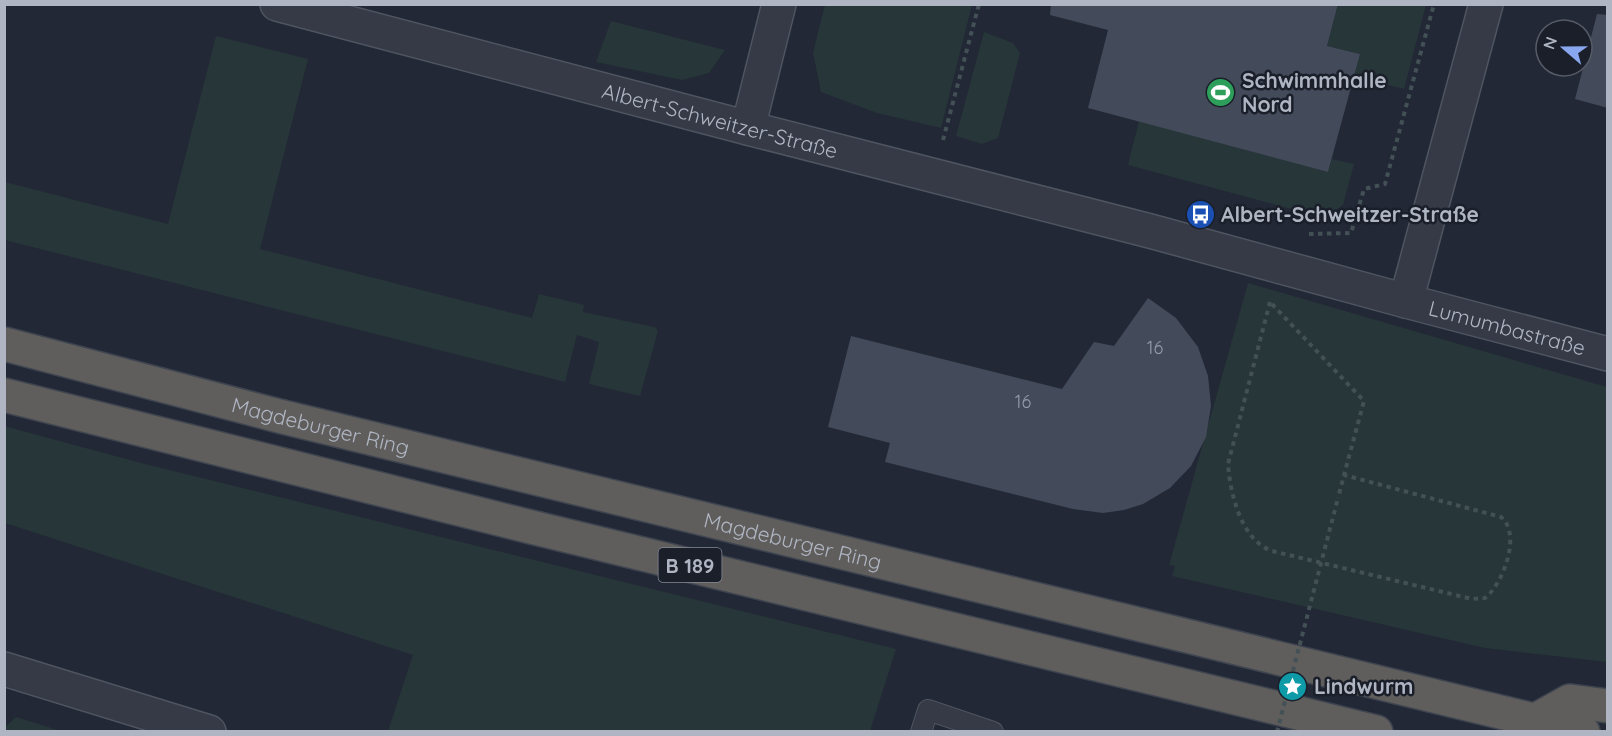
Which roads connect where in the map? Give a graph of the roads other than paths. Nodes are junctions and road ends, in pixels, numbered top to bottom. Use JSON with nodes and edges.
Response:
{"nodes":[{"id":1,"x":277,"y":4,"type":"edge"},
{"id":2,"x":779,"y":4,"type":"edge"},
{"id":3,"x":1486,"y":4,"type":"edge"},
{"id":4,"x":748,"y":128,"type":"junction"},
{"id":5,"x":1406,"y":301,"type":"junction"},
{"id":6,"x":4,"y":344,"type":"edge"},
{"id":7,"x":1608,"y":354,"type":"edge"},
{"id":8,"x":4,"y":395,"type":"edge"},
{"id":9,"x":4,"y":669,"type":"edge"},
{"id":10,"x":1608,"y":706,"type":"edge"},
{"id":11,"x":1536,"y":720,"type":"junction"},
{"id":12,"x":209,"y":732,"type":"edge"},
{"id":13,"x":921,"y":732,"type":"edge"},
{"id":14,"x":993,"y":732,"type":"edge"},
{"id":15,"x":1376,"y":732,"type":"edge"},
{"id":16,"x":1582,"y":732,"type":"edge"}],
"edges":[{"from":1,"to":4,"type":"street","name":"Albert-Schweitzer-Straße"},
{"from":2,"to":4,"type":"street"},
{"from":3,"to":5,"type":"street"},
{"from":4,"to":5,"type":"street","name":"Albert-Schweitzer-Straße"},
{"from":5,"to":7,"type":"street","name":"Lumumbastraße"},
{"from":6,"to":11,"type":"highway","name":"Magdeburger Ring","number":"B 189"},
{"from":8,"to":15,"type":"highway","number":"B 189"},
{"from":9,"to":12,"type":"street"},
{"from":10,"to":11,"type":"highway"},
{"from":11,"to":16,"type":"highway","name":"Magdeburger Ring","number":"B 189"},
{"from":13,"to":14,"type":"lane"}]}
